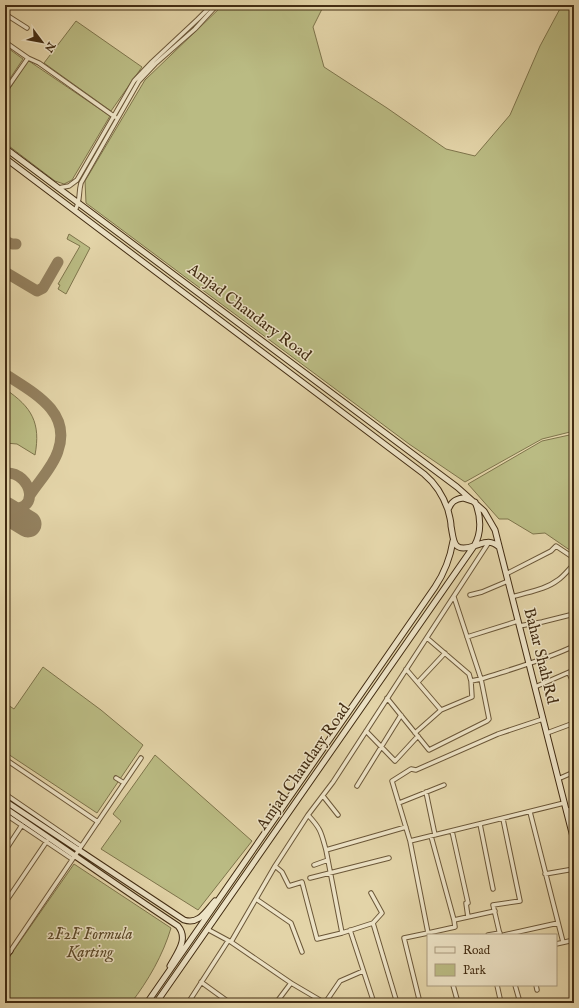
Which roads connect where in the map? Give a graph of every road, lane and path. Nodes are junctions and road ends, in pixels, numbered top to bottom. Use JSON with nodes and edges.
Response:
{"nodes":[{"id":1,"x":212,"y":5,"type":"edge"},
{"id":2,"x":217,"y":5,"type":"edge"},
{"id":3,"x":5,"y":14,"type":"edge"},
{"id":4,"x":27,"y":28,"type":"dead end"},
{"id":5,"x":5,"y":42,"type":"edge"},
{"id":6,"x":28,"y":58,"type":"junction"},
{"id":7,"x":5,"y":92,"type":"edge"},
{"id":8,"x":116,"y":117,"type":"junction"},
{"id":9,"x":5,"y":148,"type":"edge"},
{"id":10,"x":5,"y":158,"type":"edge"},
{"id":11,"x":58,"y":188,"type":"junction"},
{"id":12,"x":79,"y":203,"type":"junction"},
{"id":13,"x":75,"y":210,"type":"junction"},
{"id":14,"x":475,"y":502,"type":"junction"},
{"id":15,"x":448,"y":510,"type":"junction"},
{"id":16,"x":453,"y":541,"type":"junction"},
{"id":17,"x":489,"y":542,"type":"junction"},
{"id":18,"x":474,"y":546,"type":"junction"},
{"id":19,"x":499,"y":547,"type":"junction"},
{"id":20,"x":574,"y":558,"type":"edge"},
{"id":21,"x":574,"y":564,"type":"edge"},
{"id":22,"x":506,"y":574,"type":"junction"},
{"id":23,"x":508,"y":581,"type":"junction"},
{"id":24,"x":470,"y":595,"type":"dead end"},
{"id":25,"x":454,"y":597,"type":"junction"},
{"id":26,"x":512,"y":597,"type":"junction"},
{"id":27,"x":574,"y":614,"type":"edge"},
{"id":28,"x":519,"y":624,"type":"junction"},
{"id":29,"x":467,"y":637,"type":"junction"},
{"id":30,"x":427,"y":638,"type":"junction"},
{"id":31,"x":574,"y":646,"type":"edge"},
{"id":32,"x":444,"y":653,"type":"junction"},
{"id":33,"x":529,"y":664,"type":"junction"},
{"id":34,"x":406,"y":669,"type":"junction"},
{"id":35,"x":574,"y":670,"type":"edge"},
{"id":36,"x":569,"y":673,"type":"junction"},
{"id":37,"x":481,"y":679,"type":"junction"},
{"id":38,"x":471,"y":681,"type":"junction"},
{"id":39,"x":418,"y":682,"type":"junction"},
{"id":40,"x":574,"y":684,"type":"edge"},
{"id":41,"x":535,"y":687,"type":"junction"},
{"id":42,"x":387,"y":698,"type":"junction"},
{"id":43,"x":441,"y":710,"type":"junction"},
{"id":44,"x":401,"y":715,"type":"junction"},
{"id":45,"x":543,"y":719,"type":"junction"},
{"id":46,"x":574,"y":724,"type":"edge"},
{"id":47,"x":366,"y":731,"type":"junction"},
{"id":48,"x":547,"y":733,"type":"junction"},
{"id":49,"x":417,"y":735,"type":"junction"},
{"id":50,"x":382,"y":747,"type":"junction"},
{"id":51,"x":141,"y":758,"type":"dead end"},
{"id":52,"x":5,"y":760,"type":"edge"},
{"id":53,"x":574,"y":772,"type":"edge"},
{"id":54,"x":116,"y":778,"type":"dead end"},
{"id":55,"x":558,"y":779,"type":"junction"},
{"id":56,"x":124,"y":783,"type":"junction"},
{"id":57,"x":444,"y":785,"type":"dead end"},
{"id":58,"x":357,"y":786,"type":"dead end"},
{"id":59,"x":426,"y":792,"type":"junction"},
{"id":60,"x":5,"y":794,"type":"edge"},
{"id":61,"x":323,"y":796,"type":"junction"},
{"id":62,"x":5,"y":801,"type":"edge"},
{"id":63,"x":399,"y":803,"type":"junction"},
{"id":64,"x":564,"y":803,"type":"junction"},
{"id":65,"x":5,"y":808,"type":"edge"},
{"id":66,"x":574,"y":808,"type":"edge"},
{"id":67,"x":566,"y":811,"type":"junction"},
{"id":68,"x":530,"y":812,"type":"junction"},
{"id":69,"x":5,"y":814,"type":"edge"},
{"id":70,"x":308,"y":815,"type":"junction"},
{"id":71,"x":338,"y":815,"type":"dead end"},
{"id":72,"x":503,"y":819,"type":"junction"},
{"id":73,"x":98,"y":822,"type":"junction"},
{"id":74,"x":480,"y":824,"type":"junction"},
{"id":75,"x":22,"y":825,"type":"junction"},
{"id":76,"x":406,"y":827,"type":"junction"},
{"id":77,"x":452,"y":831,"type":"junction"},
{"id":78,"x":433,"y":836,"type":"junction"},
{"id":79,"x":47,"y":841,"type":"junction"},
{"id":80,"x":410,"y":841,"type":"junction"},
{"id":81,"x":574,"y":842,"type":"edge"},
{"id":82,"x":80,"y":848,"type":"junction"},
{"id":83,"x":326,"y":850,"type":"junction"},
{"id":84,"x":5,"y":851,"type":"edge"},
{"id":85,"x":73,"y":857,"type":"junction"},
{"id":86,"x":389,"y":858,"type":"dead end"},
{"id":87,"x":328,"y":860,"type":"junction"},
{"id":88,"x":314,"y":865,"type":"dead end"},
{"id":89,"x":274,"y":866,"type":"junction"},
{"id":90,"x":574,"y":869,"type":"edge"},
{"id":91,"x":330,"y":872,"type":"junction"},
{"id":92,"x":237,"y":874,"type":"junction"},
{"id":93,"x":545,"y":874,"type":"junction"},
{"id":94,"x":310,"y":878,"type":"dead end"},
{"id":95,"x":493,"y":889,"type":"dead end"},
{"id":96,"x":371,"y":893,"type":"dead end"},
{"id":97,"x":256,"y":899,"type":"junction"},
{"id":98,"x":5,"y":903,"type":"edge"},
{"id":99,"x":495,"y":911,"type":"junction"},
{"id":100,"x":468,"y":917,"type":"junction"},
{"id":101,"x":454,"y":920,"type":"junction"},
{"id":102,"x":373,"y":923,"type":"junction"},
{"id":103,"x":558,"y":923,"type":"junction"},
{"id":104,"x":207,"y":929,"type":"junction"},
{"id":105,"x":350,"y":930,"type":"junction"},
{"id":106,"x":342,"y":933,"type":"junction"},
{"id":107,"x":428,"y":933,"type":"junction"},
{"id":108,"x":501,"y":934,"type":"edge"},
{"id":109,"x":574,"y":940,"type":"edge"},
{"id":110,"x":230,"y":942,"type":"junction"},
{"id":111,"x":562,"y":942,"type":"junction"},
{"id":112,"x":557,"y":944,"type":"edge"},
{"id":113,"x":5,"y":947,"type":"edge"},
{"id":114,"x":302,"y":952,"type":"dead end"},
{"id":115,"x":7,"y":954,"type":"edge"},
{"id":116,"x":363,"y":971,"type":"junction"},
{"id":117,"x":201,"y":982,"type":"junction"},
{"id":118,"x":292,"y":982,"type":"junction"},
{"id":119,"x":453,"y":986,"type":"edge"},
{"id":120,"x":497,"y":986,"type":"edge"},
{"id":121,"x":515,"y":986,"type":"edge"},
{"id":122,"x":536,"y":986,"type":"edge"},
{"id":123,"x":157,"y":989,"type":"junction"},
{"id":124,"x":537,"y":990,"type":"dead end"},
{"id":125,"x":519,"y":999,"type":"dead end"},
{"id":126,"x":458,"y":1002,"type":"edge"},
{"id":127,"x":147,"y":1003,"type":"edge"},
{"id":128,"x":156,"y":1003,"type":"edge"},
{"id":129,"x":188,"y":1003,"type":"edge"},
{"id":130,"x":229,"y":1003,"type":"edge"},
{"id":131,"x":276,"y":1003,"type":"edge"},
{"id":132,"x":325,"y":1003,"type":"edge"},
{"id":133,"x":374,"y":1003,"type":"edge"},
{"id":134,"x":397,"y":1003,"type":"edge"},
{"id":135,"x":420,"y":1003,"type":"edge"},
{"id":136,"x":450,"y":1003,"type":"edge"},
{"id":137,"x":501,"y":1003,"type":"edge"}],
"edges":[{"from":1,"to":8,"type":"street"},
{"from":2,"to":8,"type":"street"},
{"from":3,"to":4,"type":"street"},
{"from":5,"to":6,"type":"street"},
{"from":6,"to":7,"type":"street"},
{"from":6,"to":8,"type":"street"},
{"from":8,"to":11,"type":"street"},
{"from":8,"to":12,"type":"street"},
{"from":9,"to":11,"type":"main road","name":"Amjad Chaudary Road"},
{"from":10,"to":13,"type":"main road","name":"Amjad Chaudary Road"},
{"from":11,"to":12,"type":"main road","name":"Amjad Chaudary Road"},
{"from":12,"to":13,"type":"street"},
{"from":12,"to":14,"type":"main road","name":"Amjad Chaudary Road"},
{"from":13,"to":15,"type":"main road","name":"Amjad Chaudary Road"},
{"from":14,"to":15,"type":"main road"},
{"from":14,"to":18,"type":"main road"},
{"from":14,"to":19,"type":"main road","name":"Amjad Chaudary Road"},
{"from":15,"to":16,"type":"main road"},
{"from":16,"to":18,"type":"main road"},
{"from":16,"to":92,"type":"main road","name":"Amjad Chaudary Road"},
{"from":17,"to":18,"type":"main road"},
{"from":17,"to":19,"type":"main road"},
{"from":17,"to":25,"type":"street"},
{"from":18,"to":104,"type":"main road","name":"Amjad Chaudary Road"},
{"from":19,"to":22,"type":"main road","name":"Bahar Shah Rd"},
{"from":20,"to":22,"type":"street"},
{"from":21,"to":26,"type":"street"},
{"from":22,"to":23,"type":"main road","name":"Bahar Shah Rd"},
{"from":23,"to":24,"type":"street"},
{"from":23,"to":26,"type":"main road","name":"Bahar Shah Rd"},
{"from":25,"to":29,"type":"street"},
{"from":25,"to":30,"type":"street"},
{"from":26,"to":28,"type":"main road","name":"Bahar Shah Rd"},
{"from":27,"to":28,"type":"street"},
{"from":28,"to":29,"type":"street"},
{"from":28,"to":33,"type":"main road","name":"Bahar Shah Rd"},
{"from":29,"to":37,"type":"street"},
{"from":30,"to":32,"type":"street"},
{"from":30,"to":34,"type":"street"},
{"from":31,"to":33,"type":"street"},
{"from":32,"to":38,"type":"street"},
{"from":32,"to":39,"type":"street"},
{"from":33,"to":37,"type":"street"},
{"from":33,"to":41,"type":"main road","name":"Bahar Shah Rd"},
{"from":34,"to":39,"type":"street"},
{"from":34,"to":42,"type":"street"},
{"from":35,"to":36,"type":"street"},
{"from":36,"to":40,"type":"street"},
{"from":36,"to":41,"type":"street"},
{"from":37,"to":38,"type":"street"},
{"from":37,"to":49,"type":"street"},
{"from":38,"to":43,"type":"street"},
{"from":39,"to":43,"type":"street"},
{"from":41,"to":45,"type":"main road","name":"Bahar Shah Rd"},
{"from":42,"to":44,"type":"street"},
{"from":42,"to":47,"type":"street"},
{"from":43,"to":49,"type":"street"},
{"from":44,"to":49,"type":"street"},
{"from":44,"to":50,"type":"street"},
{"from":45,"to":48,"type":"main road","name":"Bahar Shah Rd"},
{"from":45,"to":63,"type":"street"},
{"from":46,"to":48,"type":"street"},
{"from":47,"to":50,"type":"street"},
{"from":47,"to":61,"type":"street"},
{"from":48,"to":55,"type":"main road","name":"Bahar Shah Rd"},
{"from":49,"to":50,"type":"street"},
{"from":50,"to":58,"type":"street"},
{"from":51,"to":56,"type":"street"},
{"from":52,"to":73,"type":"street"},
{"from":53,"to":55,"type":"street"},
{"from":54,"to":56,"type":"street"},
{"from":55,"to":64,"type":"main road","name":"Bahar Shah Rd"},
{"from":56,"to":73,"type":"street"},
{"from":57,"to":59,"type":"street"},
{"from":59,"to":63,"type":"street"},
{"from":59,"to":78,"type":"street"},
{"from":60,"to":82,"type":"street"},
{"from":61,"to":70,"type":"street"},
{"from":61,"to":71,"type":"street"},
{"from":62,"to":82,"type":"main road"},
{"from":63,"to":76,"type":"street"},
{"from":64,"to":67,"type":"main road","name":"Bahar Shah Rd"},
{"from":64,"to":68,"type":"street"},
{"from":65,"to":85,"type":"main road"},
{"from":66,"to":67,"type":"street"},
{"from":67,"to":81,"type":"main road","name":"Bahar Shah Rd"},
{"from":68,"to":72,"type":"street"},
{"from":68,"to":93,"type":"street"},
{"from":69,"to":75,"type":"street"},
{"from":70,"to":83,"type":"street"},
{"from":70,"to":89,"type":"street"},
{"from":72,"to":74,"type":"street"},
{"from":72,"to":99,"type":"street"},
{"from":73,"to":82,"type":"street"},
{"from":74,"to":77,"type":"street"},
{"from":74,"to":95,"type":"street"},
{"from":75,"to":79,"type":"street"},
{"from":75,"to":84,"type":"street"},
{"from":76,"to":80,"type":"street"},
{"from":76,"to":83,"type":"street"},
{"from":77,"to":78,"type":"street"},
{"from":77,"to":100,"type":"street"},
{"from":78,"to":80,"type":"street"},
{"from":78,"to":101,"type":"street"},
{"from":79,"to":85,"type":"street"},
{"from":79,"to":98,"type":"street"},
{"from":80,"to":107,"type":"street"},
{"from":82,"to":85,"type":"street"},
{"from":82,"to":92,"type":"main road"},
{"from":83,"to":87,"type":"street"},
{"from":85,"to":115,"type":"street"},
{"from":85,"to":123,"type":"main road"},
{"from":86,"to":91,"type":"street"},
{"from":87,"to":88,"type":"street"},
{"from":87,"to":91,"type":"street"},
{"from":89,"to":97,"type":"street"},
{"from":89,"to":106,"type":"street"},
{"from":90,"to":93,"type":"street"},
{"from":91,"to":94,"type":"street"},
{"from":91,"to":106,"type":"street"},
{"from":92,"to":123,"type":"main road","name":"Amjad Chaudary Road"},
{"from":93,"to":103,"type":"street"},
{"from":96,"to":102,"type":"street"},
{"from":97,"to":110,"type":"street"},
{"from":97,"to":114,"type":"street"},
{"from":99,"to":100,"type":"street"},
{"from":99,"to":108,"type":"street"},
{"from":100,"to":101,"type":"street"},
{"from":101,"to":107,"type":"street"},
{"from":102,"to":105,"type":"street"},
{"from":102,"to":134,"type":"street"},
{"from":103,"to":108,"type":"street"},
{"from":103,"to":111,"type":"street"},
{"from":104,"to":110,"type":"street"},
{"from":104,"to":128,"type":"main road","name":"Amjad Chaudary Road"},
{"from":105,"to":106,"type":"street"},
{"from":105,"to":116,"type":"street"},
{"from":107,"to":135,"type":"street"},
{"from":109,"to":111,"type":"street"},
{"from":110,"to":117,"type":"street"},
{"from":110,"to":118,"type":"street"},
{"from":111,"to":112,"type":"street"},
{"from":113,"to":115,"type":"main road"},
{"from":116,"to":132,"type":"street"},
{"from":116,"to":133,"type":"street"},
{"from":117,"to":129,"type":"street"},
{"from":117,"to":130,"type":"street"},
{"from":118,"to":131,"type":"street"},
{"from":118,"to":132,"type":"street"},
{"from":119,"to":126,"type":"street"},
{"from":120,"to":137,"type":"street"},
{"from":121,"to":125,"type":"street"},
{"from":122,"to":124,"type":"street"},
{"from":123,"to":127,"type":"main road","name":"Amjad Chaudary Road"},
{"from":126,"to":136,"type":"street"}]}
